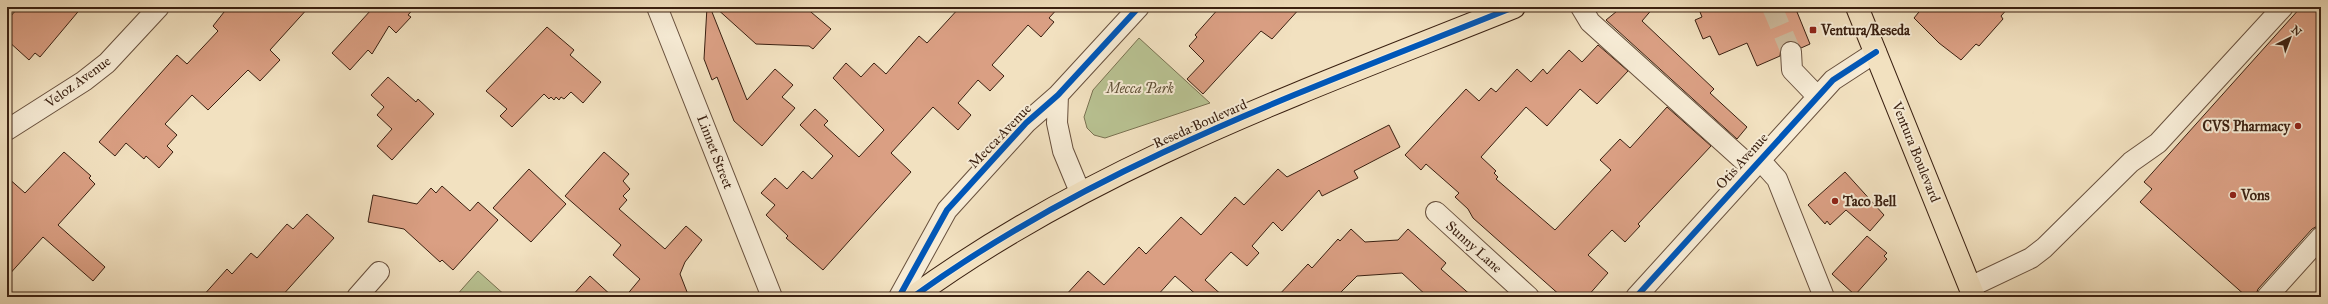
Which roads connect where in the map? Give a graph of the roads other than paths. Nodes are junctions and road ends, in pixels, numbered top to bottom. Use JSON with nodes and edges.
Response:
{"nodes":[{"id":1,"x":159,"y":7,"type":"edge"},
{"id":2,"x":658,"y":7,"type":"edge"},
{"id":3,"x":1139,"y":7,"type":"edge"},
{"id":4,"x":1514,"y":7,"type":"edge"},
{"id":5,"x":1581,"y":7,"type":"edge"},
{"id":6,"x":1857,"y":7,"type":"edge"},
{"id":7,"x":2283,"y":7,"type":"edge"},
{"id":8,"x":1791,"y":52,"type":"tunnel mouth"},
{"id":9,"x":1876,"y":52,"type":"junction"},
{"id":10,"x":1058,"y":95,"type":"junction"},
{"id":11,"x":1818,"y":96,"type":"junction"},
{"id":12,"x":7,"y":130,"type":"edge"},
{"id":13,"x":1756,"y":164,"type":"junction"},
{"id":14,"x":1080,"y":192,"type":"junction"},
{"id":15,"x":1436,"y":212,"type":"dead end"},
{"id":16,"x":2321,"y":237,"type":"edge"},
{"id":17,"x":379,"y":272,"type":"dead end"},
{"id":18,"x":1972,"y":292,"type":"edge"},
{"id":19,"x":357,"y":297,"type":"edge"},
{"id":20,"x":772,"y":297,"type":"edge"},
{"id":21,"x":899,"y":297,"type":"edge"},
{"id":22,"x":913,"y":297,"type":"edge"},
{"id":23,"x":1529,"y":297,"type":"edge"},
{"id":24,"x":1636,"y":297,"type":"edge"},
{"id":25,"x":1824,"y":297,"type":"edge"},
{"id":26,"x":2267,"y":297,"type":"edge"}],
"edges":[{"from":1,"to":12,"type":"street","name":"Veloz Avenue"},
{"from":2,"to":20,"type":"street","name":"Linnet Street"},
{"from":3,"to":10,"type":"street","name":"Mecca Avenue"},
{"from":4,"to":14,"type":"main road","name":"Reseda Boulevard"},
{"from":5,"to":13,"type":"street"},
{"from":6,"to":9,"type":"main road","name":"Ventura Boulevard"},
{"from":7,"to":18,"type":"street"},
{"from":8,"to":11,"type":"street"},
{"from":9,"to":11,"type":"street","name":"Otis Avenue"},
{"from":9,"to":18,"type":"main road","name":"Ventura Boulevard"},
{"from":10,"to":14,"type":"street"},
{"from":10,"to":21,"type":"street","name":"Mecca Avenue"},
{"from":11,"to":13,"type":"street","name":"Otis Avenue"},
{"from":13,"to":24,"type":"street","name":"Otis Avenue"},
{"from":13,"to":25,"type":"street"},
{"from":14,"to":22,"type":"main road","name":"Reseda Boulevard"},
{"from":15,"to":23,"type":"street","name":"Sunny Lane"},
{"from":16,"to":26,"type":"street"},
{"from":17,"to":19,"type":"street"}]}
